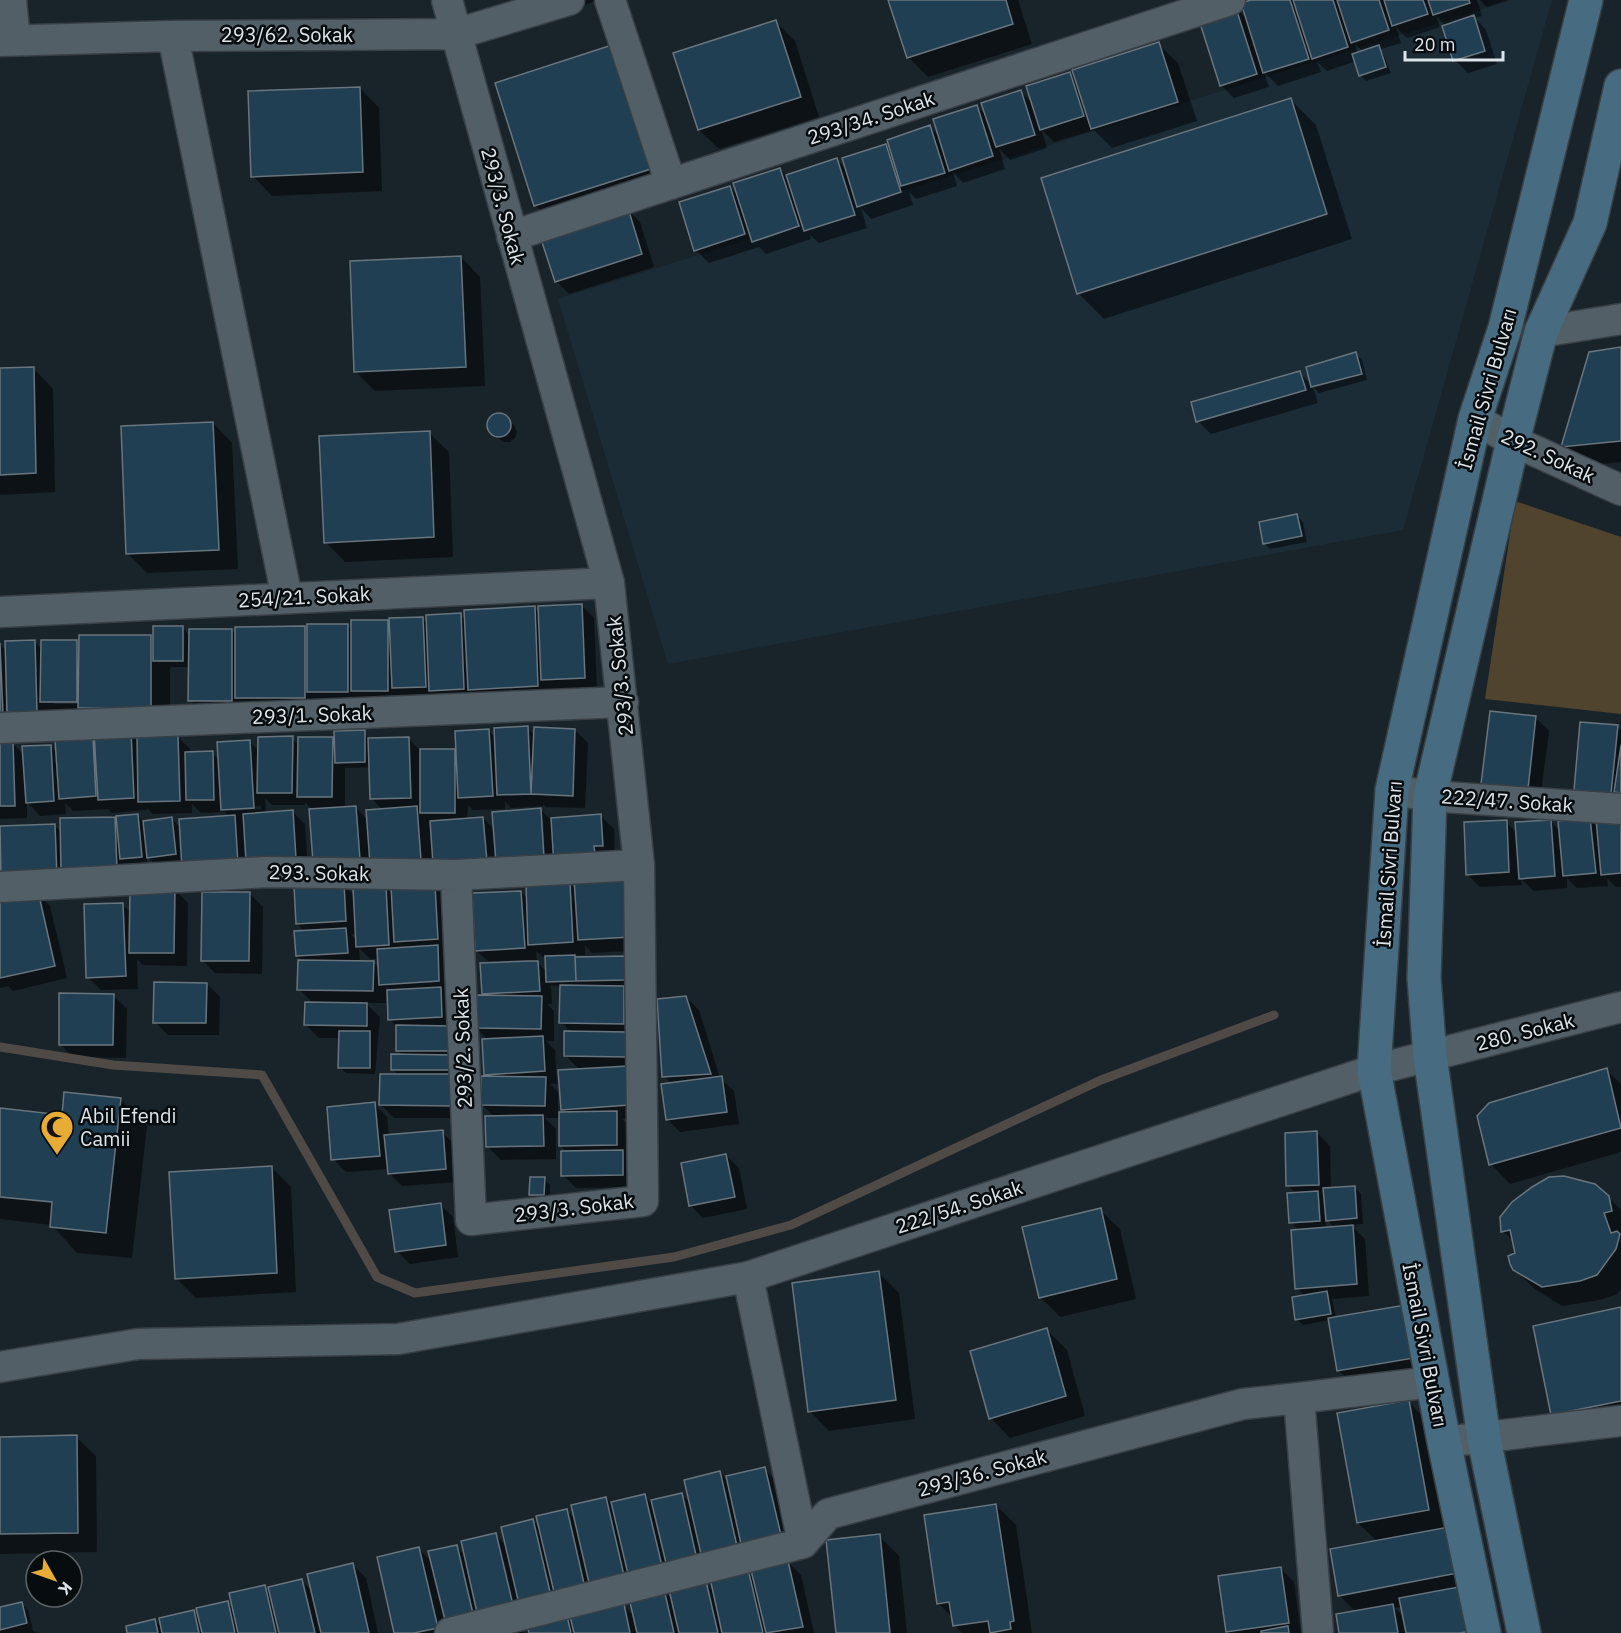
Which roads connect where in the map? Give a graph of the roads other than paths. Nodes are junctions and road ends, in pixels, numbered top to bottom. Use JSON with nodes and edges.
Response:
{"nodes":[{"id":1,"x":11,"y":0,"type":"edge"},
{"id":2,"x":447,"y":0,"type":"edge"},
{"id":3,"x":569,"y":0,"type":"edge"},
{"id":4,"x":610,"y":0,"type":"edge"},
{"id":5,"x":1230,"y":0,"type":"edge"},
{"id":6,"x":1586,"y":0,"type":"edge"},
{"id":7,"x":456,"y":33,"type":"junction"},
{"id":8,"x":173,"y":36,"type":"junction"},
{"id":9,"x":8,"y":41,"type":"edge"},
{"id":10,"x":1621,"y":86,"type":"edge"},
{"id":11,"x":671,"y":184,"type":"junction"},
{"id":12,"x":512,"y":236,"type":"junction"},
{"id":13,"x":1621,"y":319,"type":"edge"},
{"id":14,"x":1541,"y":332,"type":"junction"},
{"id":15,"x":1475,"y":419,"type":"junction"},
{"id":16,"x":1513,"y":441,"type":"junction"},
{"id":17,"x":1621,"y":490,"type":"edge"},
{"id":18,"x":609,"y":583,"type":"junction"},
{"id":19,"x":288,"y":598,"type":"junction"},
{"id":20,"x":0,"y":612,"type":"edge"},
{"id":21,"x":623,"y":702,"type":"junction"},
{"id":22,"x":0,"y":728,"type":"edge"},
{"id":23,"x":1392,"y":790,"type":"junction"},
{"id":24,"x":1430,"y":796,"type":"junction"},
{"id":25,"x":1621,"y":809,"type":"edge"},
{"id":26,"x":639,"y":865,"type":"junction"},
{"id":27,"x":456,"y":875,"type":"junction"},
{"id":28,"x":0,"y":887,"type":"edge"},
{"id":29,"x":1621,"y":1007,"type":"edge"},
{"id":30,"x":1430,"y":1056,"type":"junction"},
{"id":31,"x":1374,"y":1070,"type":"junction"},
{"id":32,"x":471,"y":1220,"type":"joint"},
{"id":33,"x":748,"y":1277,"type":"junction"},
{"id":34,"x":0,"y":1366,"type":"edge"},
{"id":35,"x":1432,"y":1382,"type":"junction"},
{"id":36,"x":1299,"y":1398,"type":"junction"},
{"id":37,"x":1621,"y":1420,"type":"edge"},
{"id":38,"x":1484,"y":1439,"type":"junction"},
{"id":39,"x":1444,"y":1442,"type":"junction"},
{"id":40,"x":803,"y":1543,"type":"junction"},
{"id":41,"x":450,"y":1633,"type":"edge"},
{"id":42,"x":1318,"y":1633,"type":"edge"},
{"id":43,"x":1484,"y":1633,"type":"edge"},
{"id":44,"x":1524,"y":1633,"type":"edge"}],
"edges":[{"from":1,"to":9,"type":"street"},
{"from":2,"to":7,"type":"street","name":"293/3. Sokak"},
{"from":3,"to":7,"type":"street","name":"293/62. Sokak"},
{"from":4,"to":11,"type":"street"},
{"from":5,"to":11,"type":"street","name":"293/34. Sokak"},
{"from":6,"to":15,"type":"main road","name":"İsmail Sivri Bulvarı"},
{"from":7,"to":8,"type":"street","name":"293/62. Sokak"},
{"from":7,"to":12,"type":"street","name":"293/3. Sokak"},
{"from":8,"to":9,"type":"street","name":"293/62. Sokak"},
{"from":8,"to":19,"type":"street"},
{"from":10,"to":14,"type":"main road","name":"İsmail Sivri Bulvarı"},
{"from":11,"to":12,"type":"street","name":"293/34. Sokak"},
{"from":12,"to":18,"type":"street","name":"293/3. Sokak"},
{"from":13,"to":14,"type":"street"},
{"from":14,"to":16,"type":"main road","name":"İsmail Sivri Bulvarı"},
{"from":15,"to":16,"type":"street","name":"292. Sokak"},
{"from":15,"to":23,"type":"main road","name":"İsmail Sivri Bulvarı"},
{"from":16,"to":17,"type":"street","name":"292. Sokak"},
{"from":16,"to":24,"type":"main road","name":"İsmail Sivri Bulvarı"},
{"from":18,"to":19,"type":"street","name":"254/21. Sokak"},
{"from":18,"to":21,"type":"street","name":"293/3. Sokak"},
{"from":19,"to":20,"type":"street","name":"254/21. Sokak"},
{"from":21,"to":22,"type":"street","name":"293/1. Sokak"},
{"from":21,"to":26,"type":"street","name":"293/3. Sokak"},
{"from":23,"to":24,"type":"street","name":"222/47. Sokak"},
{"from":23,"to":31,"type":"main road","name":"İsmail Sivri Bulvarı"},
{"from":24,"to":25,"type":"street","name":"222/47. Sokak"},
{"from":24,"to":30,"type":"main road","name":"İsmail Sivri Bulvarı"},
{"from":26,"to":27,"type":"street","name":"293. Sokak"},
{"from":26,"to":32,"type":"street","name":"293/3. Sokak"},
{"from":27,"to":28,"type":"street","name":"293. Sokak"},
{"from":27,"to":32,"type":"street","name":"293/2. Sokak"},
{"from":29,"to":30,"type":"street","name":"280. Sokak"},
{"from":30,"to":31,"type":"street","name":"222/54. Sokak"},
{"from":30,"to":38,"type":"main road","name":"İsmail Sivri Bulvarı"},
{"from":31,"to":33,"type":"street","name":"222/54. Sokak"},
{"from":31,"to":35,"type":"main road","name":"İsmail Sivri Bulvarı"},
{"from":33,"to":34,"type":"street","name":"222/54. Sokak"},
{"from":33,"to":40,"type":"street"},
{"from":35,"to":36,"type":"street","name":"293/36. Sokak"},
{"from":35,"to":39,"type":"main road","name":"İsmail Sivri Bulvarı"},
{"from":36,"to":40,"type":"street","name":"293/36. Sokak"},
{"from":36,"to":42,"type":"street"},
{"from":37,"to":38,"type":"street"},
{"from":38,"to":39,"type":"street"},
{"from":38,"to":44,"type":"main road","name":"İsmail Sivri Bulvarı"},
{"from":39,"to":43,"type":"main road","name":"İsmail Sivri Bulvarı"},
{"from":40,"to":41,"type":"street"}]}
